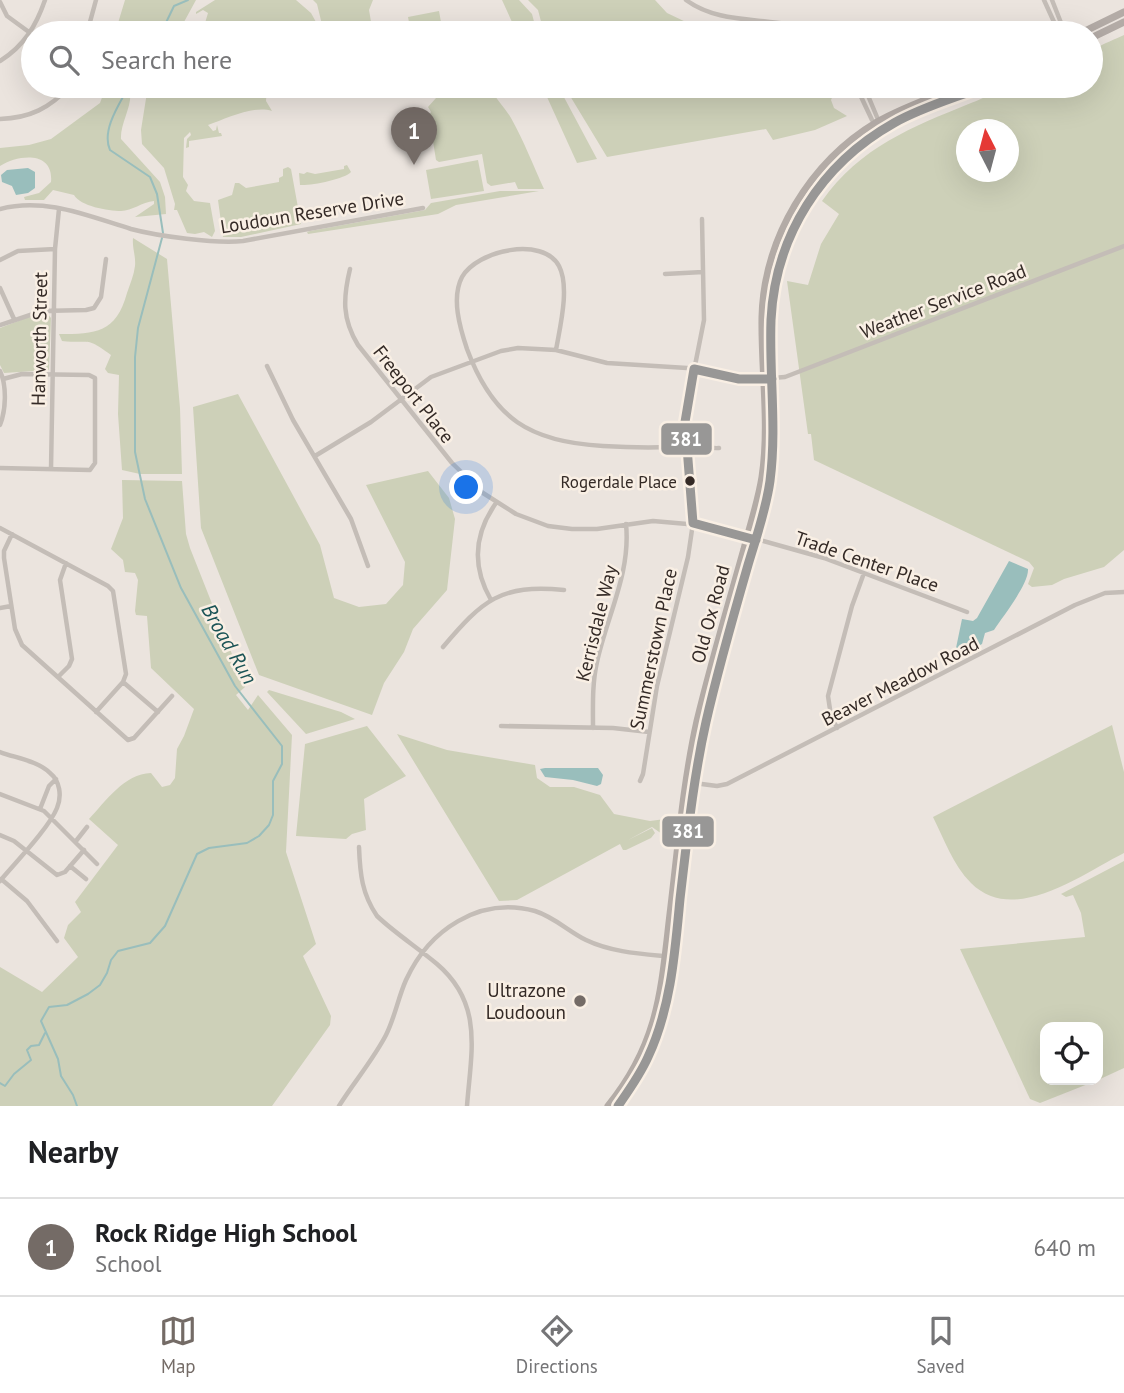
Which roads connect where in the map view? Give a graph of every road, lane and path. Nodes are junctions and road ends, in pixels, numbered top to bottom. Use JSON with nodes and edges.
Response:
{"nodes":[{"id":1,"x":45,"y":0,"type":"edge"},
{"id":2,"x":96,"y":0,"type":"edge"},
{"id":3,"x":687,"y":0,"type":"edge"},
{"id":4,"x":1045,"y":0,"type":"edge"},
{"id":5,"x":1052,"y":0,"type":"edge"},
{"id":6,"x":0,"y":2,"type":"edge"},
{"id":7,"x":1124,"y":12,"type":"edge"},
{"id":8,"x":37,"y":21,"type":"edge"},
{"id":9,"x":90,"y":21,"type":"edge"},
{"id":10,"x":771,"y":21,"type":"edge"},
{"id":11,"x":1054,"y":21,"type":"edge"},
{"id":12,"x":1060,"y":21,"type":"edge"},
{"id":13,"x":1103,"y":22,"type":"edge"},
{"id":14,"x":1124,"y":22,"type":"edge"},
{"id":15,"x":21,"y":26,"type":"edge"},
{"id":16,"x":1103,"y":32,"type":"edge"},
{"id":17,"x":21,"y":45,"type":"edge"},
{"id":18,"x":0,"y":61,"type":"edge"},
{"id":19,"x":60,"y":98,"type":"edge"},
{"id":20,"x":863,"y":98,"type":"edge"},
{"id":21,"x":869,"y":98,"type":"edge"},
{"id":22,"x":933,"y":98,"type":"edge"},
{"id":23,"x":954,"y":98,"type":"edge"},
{"id":24,"x":0,"y":120,"type":"edge"},
{"id":25,"x":878,"y":122,"type":"junction"},
{"id":26,"x":882,"y":130,"type":"junction"},
{"id":27,"x":423,"y":208,"type":"dead end"},
{"id":28,"x":0,"y":209,"type":"edge"},
{"id":29,"x":59,"y":209,"type":"junction"},
{"id":30,"x":702,"y":219,"type":"dead end"},
{"id":31,"x":1124,"y":246,"type":"edge"},
{"id":32,"x":54,"y":249,"type":"junction"},
{"id":33,"x":106,"y":259,"type":"dead end"},
{"id":34,"x":0,"y":260,"type":"edge"},
{"id":35,"x":350,"y":269,"type":"dead end"},
{"id":36,"x":703,"y":272,"type":"junction"},
{"id":37,"x":665,"y":274,"type":"dead end"},
{"id":38,"x":0,"y":288,"type":"edge"},
{"id":39,"x":54,"y":310,"type":"junction"},
{"id":40,"x":14,"y":320,"type":"junction"},
{"id":41,"x":0,"y":325,"type":"edge"},
{"id":42,"x":556,"y":349,"type":"junction"},
{"id":43,"x":472,"y":361,"type":"junction"},
{"id":44,"x":267,"y":366,"type":"dead end"},
{"id":45,"x":694,"y":369,"type":"junction"},
{"id":46,"x":0,"y":371,"type":"edge"},
{"id":47,"x":53,"y":374,"type":"junction"},
{"id":48,"x":3,"y":379,"type":"junction"},
{"id":49,"x":768,"y":379,"type":"junction"},
{"id":50,"x":400,"y":400,"type":"junction"},
{"id":51,"x":0,"y":425,"type":"edge"},
{"id":52,"x":686,"y":447,"type":"junction"},
{"id":53,"x":719,"y":448,"type":"dead end"},
{"id":54,"x":315,"y":456,"type":"junction"},
{"id":55,"x":0,"y":468,"type":"edge"},
{"id":56,"x":51,"y":469,"type":"junction"},
{"id":57,"x":496,"y":503,"type":"junction"},
{"id":58,"x":694,"y":523,"type":"junction"},
{"id":59,"x":626,"y":524,"type":"junction"},
{"id":60,"x":0,"y":528,"type":"edge"},
{"id":61,"x":12,"y":534,"type":"junction"},
{"id":62,"x":747,"y":536,"type":"junction"},
{"id":63,"x":756,"y":540,"type":"junction"},
{"id":64,"x":66,"y":563,"type":"junction"},
{"id":65,"x":368,"y":566,"type":"dead end"},
{"id":66,"x":864,"y":573,"type":"junction"},
{"id":67,"x":564,"y":590,"type":"dead end"},
{"id":68,"x":1124,"y":592,"type":"edge"},
{"id":69,"x":491,"y":600,"type":"junction"},
{"id":70,"x":11,"y":606,"type":"junction"},
{"id":71,"x":0,"y":608,"type":"edge"},
{"id":72,"x":967,"y":612,"type":"dead end"},
{"id":73,"x":443,"y":647,"type":"dead end"},
{"id":74,"x":58,"y":677,"type":"junction"},
{"id":75,"x":123,"y":682,"type":"junction"},
{"id":76,"x":172,"y":696,"type":"dead end"},
{"id":77,"x":96,"y":712,"type":"junction"},
{"id":78,"x":158,"y":712,"type":"junction"},
{"id":79,"x":500,"y":726,"type":"dead end"},
{"id":80,"x":837,"y":727,"type":"junction"},
{"id":81,"x":593,"y":728,"type":"junction"},
{"id":82,"x":649,"y":732,"type":"junction"},
{"id":83,"x":0,"y":752,"type":"edge"},
{"id":84,"x":56,"y":779,"type":"junction"},
{"id":85,"x":640,"y":781,"type":"dead end"},
{"id":86,"x":690,"y":783,"type":"junction"},
{"id":87,"x":0,"y":794,"type":"edge"},
{"id":88,"x":40,"y":809,"type":"junction"},
{"id":89,"x":51,"y":818,"type":"junction"},
{"id":90,"x":88,"y":828,"type":"dead end"},
{"id":91,"x":0,"y":835,"type":"edge"},
{"id":92,"x":76,"y":841,"type":"junction"},
{"id":93,"x":359,"y":848,"type":"dead end"},
{"id":94,"x":26,"y":849,"type":"junction"},
{"id":95,"x":84,"y":850,"type":"junction"},
{"id":96,"x":97,"y":864,"type":"dead end"},
{"id":97,"x":70,"y":866,"type":"junction"},
{"id":98,"x":0,"y":879,"type":"edge"},
{"id":99,"x":86,"y":879,"type":"dead end"},
{"id":100,"x":57,"y":941,"type":"dead end"},
{"id":101,"x":422,"y":953,"type":"junction"},
{"id":102,"x":665,"y":956,"type":"junction"},
{"id":103,"x":674,"y":957,"type":"junction"},
{"id":104,"x":339,"y":1106,"type":"edge"},
{"id":105,"x":467,"y":1106,"type":"edge"},
{"id":106,"x":608,"y":1106,"type":"edge"},
{"id":107,"x":618,"y":1106,"type":"edge"}],
"edges":[{"from":1,"to":8,"type":"street"},
{"from":2,"to":9,"type":"street"},
{"from":3,"to":10,"type":"street"},
{"from":4,"to":11,"type":"street"},
{"from":5,"to":12,"type":"street"},
{"from":6,"to":15,"type":"street"},
{"from":7,"to":13,"type":"main road"},
{"from":14,"to":16,"type":"main road"},
{"from":17,"to":18,"type":"street"},
{"from":19,"to":24,"type":"street"},
{"from":20,"to":25,"type":"street"},
{"from":21,"to":25,"type":"street"},
{"from":22,"to":25,"type":"main road","name":"Old Ox Road"},
{"from":23,"to":26,"type":"main road","name":"Old Ox Road"},
{"from":25,"to":26,"type":"street"},
{"from":25,"to":49,"type":"main road","name":"Old Ox Road"},
{"from":26,"to":49,"type":"main road","name":"Old Ox Road"},
{"from":27,"to":29,"type":"street","name":"Loudoun Reserve Drive"},
{"from":28,"to":29,"type":"street","name":"Loudoun Reserve Drive"},
{"from":29,"to":32,"type":"street","name":"Hanworth Street"},
{"from":30,"to":36,"type":"street"},
{"from":31,"to":49,"type":"street","name":"Weather Service Road"},
{"from":32,"to":34,"type":"street"},
{"from":32,"to":39,"type":"street","name":"Hanworth Street"},
{"from":33,"to":39,"type":"street"},
{"from":35,"to":50,"type":"street","name":"Freeport Place"},
{"from":36,"to":37,"type":"street"},
{"from":36,"to":45,"type":"street"},
{"from":38,"to":40,"type":"street"},
{"from":39,"to":40,"type":"street"},
{"from":39,"to":47,"type":"street","name":"Hanworth Street"},
{"from":40,"to":41,"type":"street"},
{"from":42,"to":43,"type":"street"},
{"from":42,"to":43,"type":"street"},
{"from":42,"to":45,"type":"street"},
{"from":43,"to":50,"type":"street"},
{"from":43,"to":52,"type":"street"},
{"from":44,"to":54,"type":"street"},
{"from":45,"to":49,"type":"street"},
{"from":45,"to":52,"type":"street"},
{"from":46,"to":48,"type":"street"},
{"from":47,"to":48,"type":"street"},
{"from":47,"to":56,"type":"street","name":"Hanworth Street"},
{"from":47,"to":56,"type":"street"},
{"from":48,"to":51,"type":"street"},
{"from":49,"to":62,"type":"main road","name":"Old Ox Road"},
{"from":49,"to":63,"type":"main road","name":"Old Ox Road"},
{"from":50,"to":54,"type":"street"},
{"from":50,"to":57,"type":"street","name":"Freeport Place"},
{"from":52,"to":53,"type":"street"},
{"from":52,"to":58,"type":"street"},
{"from":54,"to":65,"type":"street"},
{"from":55,"to":56,"type":"street"},
{"from":57,"to":59,"type":"street","name":"Freeport Place"},
{"from":57,"to":69,"type":"street"},
{"from":58,"to":59,"type":"street","name":"Freeport Place"},
{"from":58,"to":62,"type":"street","name":"Freeport Place"},
{"from":58,"to":82,"type":"street","name":"Summerstown Place"},
{"from":59,"to":81,"type":"street","name":"Kerrisdale Way"},
{"from":60,"to":61,"type":"street"},
{"from":61,"to":64,"type":"street"},
{"from":61,"to":70,"type":"street"},
{"from":62,"to":63,"type":"street","name":"Freeport Place"},
{"from":62,"to":86,"type":"main road","name":"Old Ox Road"},
{"from":63,"to":66,"type":"street","name":"Trade Center Place"},
{"from":63,"to":86,"type":"main road","name":"Old Ox Road"},
{"from":64,"to":74,"type":"street"},
{"from":64,"to":75,"type":"street"},
{"from":66,"to":72,"type":"street","name":"Trade Center Place"},
{"from":66,"to":80,"type":"street"},
{"from":67,"to":69,"type":"street"},
{"from":68,"to":80,"type":"street","name":"Beaver Meadow Road"},
{"from":69,"to":73,"type":"street"},
{"from":70,"to":71,"type":"street"},
{"from":70,"to":74,"type":"street"},
{"from":74,"to":77,"type":"street"},
{"from":75,"to":77,"type":"street"},
{"from":75,"to":78,"type":"street"},
{"from":76,"to":78,"type":"street"},
{"from":77,"to":78,"type":"street"},
{"from":79,"to":81,"type":"street"},
{"from":80,"to":86,"type":"street","name":"Beaver Meadow Road"},
{"from":81,"to":82,"type":"street"},
{"from":82,"to":85,"type":"street","name":"Summerstown Place"},
{"from":83,"to":84,"type":"street"},
{"from":84,"to":88,"type":"street"},
{"from":84,"to":89,"type":"street"},
{"from":86,"to":102,"type":"main road","name":"Old Ox Road"},
{"from":86,"to":103,"type":"main road","name":"Old Ox Road"},
{"from":87,"to":88,"type":"street"},
{"from":88,"to":89,"type":"street"},
{"from":89,"to":92,"type":"street"},
{"from":89,"to":94,"type":"street"},
{"from":90,"to":92,"type":"street"},
{"from":91,"to":94,"type":"street"},
{"from":92,"to":95,"type":"street"},
{"from":93,"to":101,"type":"street"},
{"from":94,"to":97,"type":"street"},
{"from":94,"to":98,"type":"street"},
{"from":95,"to":96,"type":"street"},
{"from":95,"to":97,"type":"street"},
{"from":97,"to":99,"type":"street"},
{"from":98,"to":100,"type":"street"},
{"from":101,"to":102,"type":"street"},
{"from":101,"to":104,"type":"street"},
{"from":101,"to":105,"type":"street"},
{"from":102,"to":103,"type":"street"},
{"from":102,"to":106,"type":"main road","name":"Old Ox Road"},
{"from":103,"to":107,"type":"main road","name":"Old Ox Road"}]}
